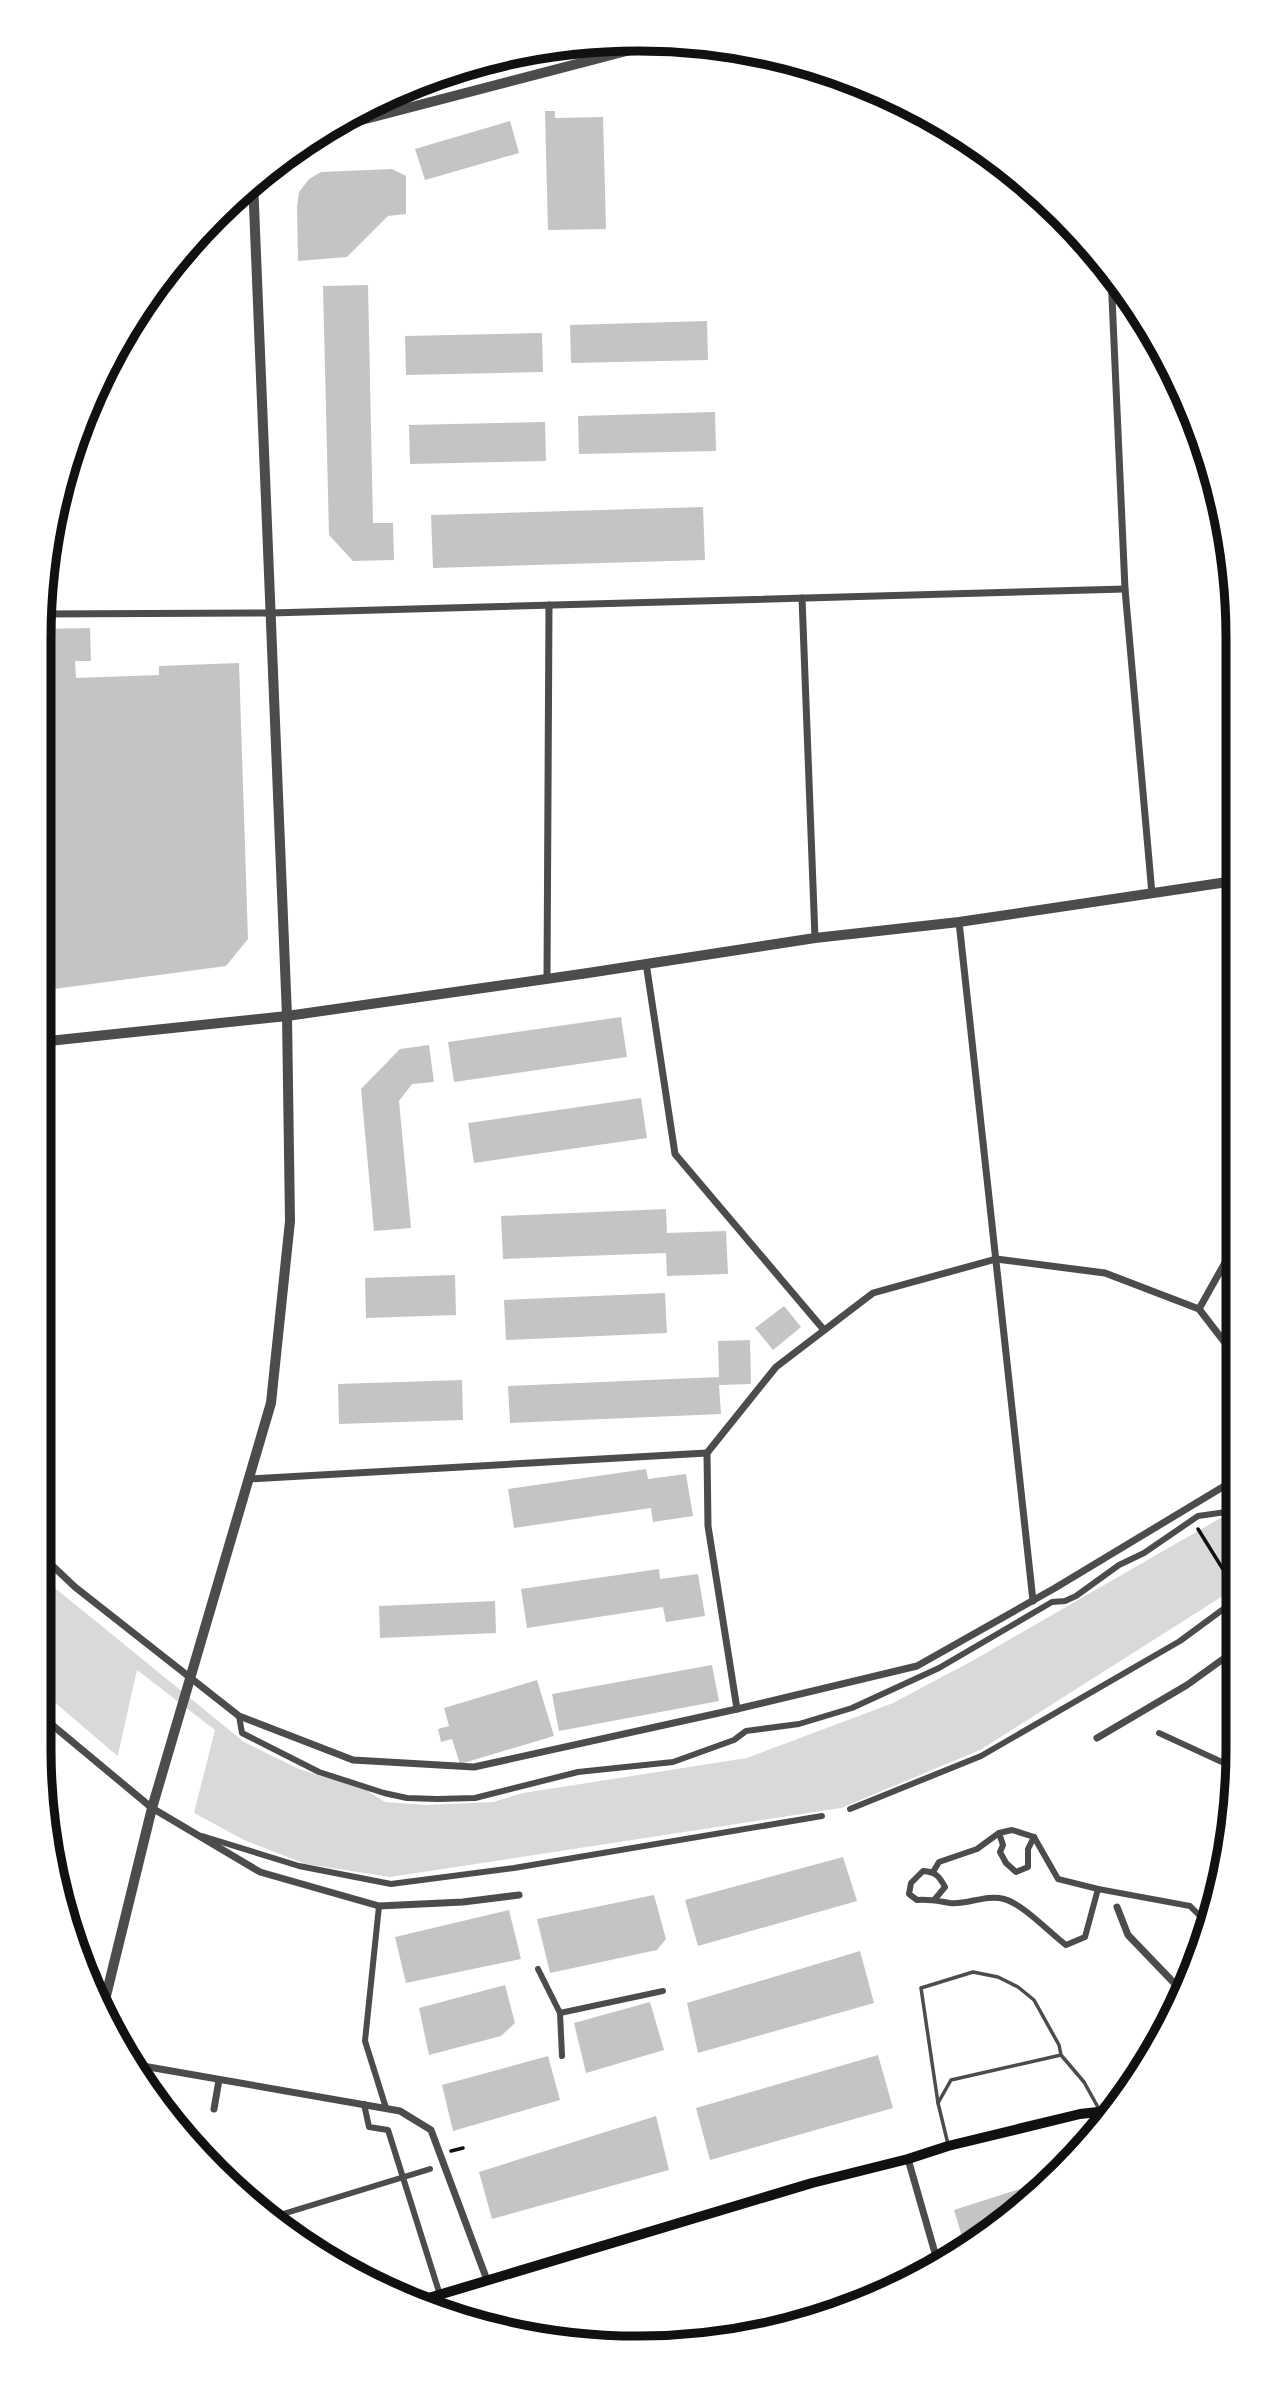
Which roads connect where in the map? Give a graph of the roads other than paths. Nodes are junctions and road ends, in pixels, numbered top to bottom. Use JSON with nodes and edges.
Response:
{"nodes":[{"id":1,"x":625,"y":51,"type":"edge"},
{"id":2,"x":362,"y":120,"type":"edge"},
{"id":3,"x":254,"y":195,"type":"edge"},
{"id":4,"x":1112,"y":290,"type":"edge"},
{"id":5,"x":1125,"y":589,"type":"junction"},
{"id":6,"x":802,"y":598,"type":"junction"},
{"id":7,"x":549,"y":605,"type":"junction"},
{"id":8,"x":271,"y":613,"type":"junction"},
{"id":9,"x":52,"y":614,"type":"edge"},
{"id":10,"x":1226,"y":882,"type":"edge"},
{"id":11,"x":1152,"y":894,"type":"junction"},
{"id":12,"x":959,"y":922,"type":"junction"},
{"id":13,"x":815,"y":938,"type":"junction"},
{"id":14,"x":646,"y":963,"type":"junction"},
{"id":15,"x":547,"y":978,"type":"junction"},
{"id":16,"x":287,"y":1016,"type":"junction"},
{"id":17,"x":51,"y":1041,"type":"edge"},
{"id":18,"x":996,"y":1259,"type":"junction"},
{"id":19,"x":1226,"y":1261,"type":"edge"},
{"id":20,"x":1199,"y":1309,"type":"junction"},
{"id":21,"x":824,"y":1330,"type":"junction"},
{"id":22,"x":1226,"y":1344,"type":"edge"},
{"id":23,"x":706,"y":1453,"type":"junction"},
{"id":24,"x":248,"y":1479,"type":"junction"},
{"id":25,"x":1226,"y":1485,"type":"edge"},
{"id":26,"x":1226,"y":1512,"type":"edge"},
{"id":27,"x":51,"y":1564,"type":"edge"},
{"id":28,"x":1032,"y":1601,"type":"junction"},
{"id":29,"x":1226,"y":1607,"type":"edge"},
{"id":30,"x":1226,"y":1657,"type":"edge"},
{"id":31,"x":190,"y":1675,"type":"junction"},
{"id":32,"x":737,"y":1709,"type":"junction"},
{"id":33,"x":239,"y":1716,"type":"junction"},
{"id":34,"x":51,"y":1725,"type":"edge"},
{"id":35,"x":1159,"y":1733,"type":"dead end"},
{"id":36,"x":1097,"y":1738,"type":"dead end"},
{"id":37,"x":1226,"y":1764,"type":"edge"},
{"id":38,"x":152,"y":1808,"type":"junction"},
{"id":39,"x":850,"y":1810,"type":"dead end"},
{"id":40,"x":822,"y":1816,"type":"dead end"},
{"id":41,"x":194,"y":1833,"type":"junction"},
{"id":42,"x":999,"y":1833,"type":"junction"},
{"id":43,"x":1034,"y":1837,"type":"junction"},
{"id":44,"x":933,"y":1872,"type":"junction"},
{"id":45,"x":1098,"y":1889,"type":"junction"},
{"id":46,"x":519,"y":1895,"type":"dead end"},
{"id":47,"x":935,"y":1899,"type":"junction"},
{"id":48,"x":379,"y":1906,"type":"junction"},
{"id":49,"x":1117,"y":1907,"type":"dead end"},
{"id":50,"x":1201,"y":1917,"type":"edge"},
{"id":51,"x":538,"y":1969,"type":"dead end"},
{"id":52,"x":1176,"y":1985,"type":"edge"},
{"id":53,"x":663,"y":1991,"type":"dead end"},
{"id":54,"x":106,"y":1997,"type":"edge"},
{"id":55,"x":560,"y":2013,"type":"junction"},
{"id":56,"x":1061,"y":2054,"type":"junction"},
{"id":57,"x":562,"y":2056,"type":"dead end"},
{"id":58,"x":145,"y":2066,"type":"edge"},
{"id":59,"x":219,"y":2080,"type":"junction"},
{"id":60,"x":938,"y":2103,"type":"junction"},
{"id":61,"x":364,"y":2104,"type":"junction"},
{"id":62,"x":386,"y":2108,"type":"junction"},
{"id":63,"x":214,"y":2109,"type":"dead end"},
{"id":64,"x":1102,"y":2110,"type":"edge"},
{"id":65,"x":1100,"y":2112,"type":"edge"},
{"id":66,"x":948,"y":2146,"type":"junction"},
{"id":67,"x":908,"y":2159,"type":"junction"},
{"id":68,"x":430,"y":2169,"type":"dead end"},
{"id":69,"x":404,"y":2177,"type":"junction"},
{"id":70,"x":281,"y":2215,"type":"edge"},
{"id":71,"x":936,"y":2256,"type":"edge"},
{"id":72,"x":486,"y":2280,"type":"junction"},
{"id":73,"x":440,"y":2295,"type":"junction"},
{"id":74,"x":430,"y":2298,"type":"edge"}],
"edges":[{"from":1,"to":2,"type":"street"},
{"from":3,"to":8,"type":"street"},
{"from":4,"to":5,"type":"street"},
{"from":5,"to":6,"type":"street"},
{"from":5,"to":11,"type":"street"},
{"from":6,"to":7,"type":"street"},
{"from":6,"to":13,"type":"street"},
{"from":7,"to":8,"type":"street"},
{"from":7,"to":15,"type":"street"},
{"from":8,"to":9,"type":"street"},
{"from":8,"to":16,"type":"street"},
{"from":10,"to":11,"type":"street"},
{"from":11,"to":12,"type":"street"},
{"from":12,"to":13,"type":"street"},
{"from":12,"to":18,"type":"street"},
{"from":13,"to":14,"type":"street"},
{"from":14,"to":15,"type":"street"},
{"from":14,"to":21,"type":"street"},
{"from":15,"to":16,"type":"street"},
{"from":16,"to":17,"type":"street"},
{"from":16,"to":24,"type":"street"},
{"from":18,"to":20,"type":"street"},
{"from":18,"to":21,"type":"street"},
{"from":18,"to":28,"type":"street"},
{"from":19,"to":20,"type":"street"},
{"from":20,"to":22,"type":"street"},
{"from":21,"to":23,"type":"street"},
{"from":23,"to":24,"type":"street"},
{"from":23,"to":32,"type":"street"},
{"from":24,"to":31,"type":"street"},
{"from":25,"to":28,"type":"street"},
{"from":26,"to":33,"type":"street"},
{"from":27,"to":31,"type":"street"},
{"from":28,"to":32,"type":"street"},
{"from":29,"to":39,"type":"street"},
{"from":30,"to":36,"type":"street"},
{"from":31,"to":33,"type":"street"},
{"from":31,"to":38,"type":"street"},
{"from":32,"to":33,"type":"street"},
{"from":34,"to":38,"type":"street"},
{"from":35,"to":37,"type":"street"},
{"from":38,"to":41,"type":"street"},
{"from":38,"to":54,"type":"street"},
{"from":40,"to":41,"type":"street"},
{"from":41,"to":48,"type":"street"},
{"from":42,"to":43,"type":"street"},
{"from":42,"to":43,"type":"street"},
{"from":42,"to":44,"type":"street"},
{"from":43,"to":45,"type":"street"},
{"from":44,"to":47,"type":"street"},
{"from":44,"to":47,"type":"street"},
{"from":45,"to":47,"type":"street"},
{"from":45,"to":50,"type":"street"},
{"from":46,"to":48,"type":"street"},
{"from":48,"to":62,"type":"street"},
{"from":49,"to":52,"type":"street"},
{"from":51,"to":55,"type":"street"},
{"from":53,"to":55,"type":"street"},
{"from":55,"to":57,"type":"street"},
{"from":56,"to":60,"type":"lane"},
{"from":56,"to":60,"type":"lane"},
{"from":56,"to":64,"type":"lane"},
{"from":58,"to":59,"type":"street"},
{"from":59,"to":61,"type":"street"},
{"from":59,"to":63,"type":"street"},
{"from":60,"to":66,"type":"lane"},
{"from":61,"to":62,"type":"street"},
{"from":61,"to":69,"type":"street"},
{"from":62,"to":72,"type":"street"},
{"from":65,"to":66,"type":"main road"},
{"from":66,"to":67,"type":"main road"},
{"from":67,"to":71,"type":"street"},
{"from":67,"to":72,"type":"main road"},
{"from":68,"to":69,"type":"street"},
{"from":69,"to":70,"type":"street"},
{"from":69,"to":73,"type":"street"},
{"from":72,"to":73,"type":"main road"},
{"from":73,"to":74,"type":"main road"}]}
